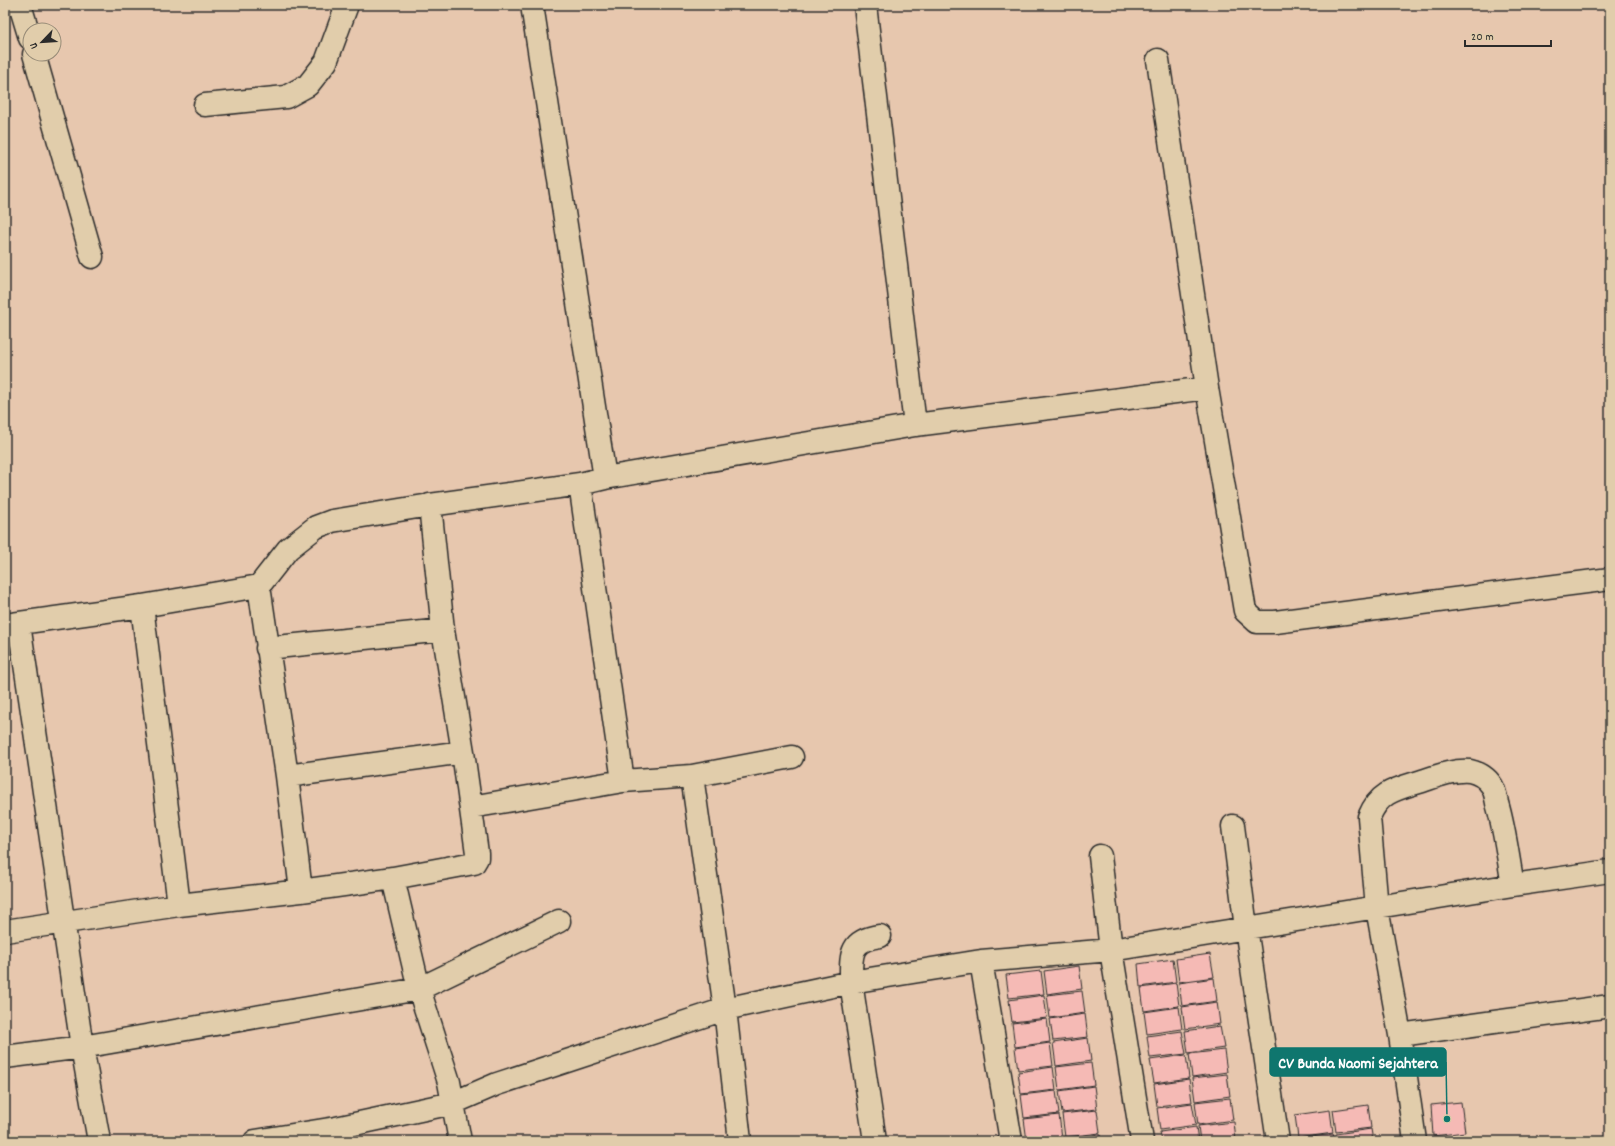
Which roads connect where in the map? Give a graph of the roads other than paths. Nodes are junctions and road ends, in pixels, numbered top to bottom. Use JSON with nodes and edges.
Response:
{"nodes":[{"id":1,"x":20,"y":5,"type":"edge"},
{"id":2,"x":347,"y":5,"type":"edge"},
{"id":3,"x":532,"y":5,"type":"edge"},
{"id":4,"x":865,"y":5,"type":"edge"},
{"id":5,"x":25,"y":22,"type":"edge"},
{"id":6,"x":1158,"y":60,"type":"dead end"},
{"id":7,"x":36,"y":62,"type":"edge"},
{"id":8,"x":205,"y":105,"type":"dead end"},
{"id":9,"x":92,"y":257,"type":"dead end"},
{"id":10,"x":1207,"y":388,"type":"junction"},
{"id":11,"x":915,"y":425,"type":"junction"},
{"id":12,"x":605,"y":478,"type":"junction"},
{"id":13,"x":580,"y":484,"type":"junction"},
{"id":14,"x":430,"y":505,"type":"junction"},
{"id":15,"x":1610,"y":579,"type":"edge"},
{"id":16,"x":259,"y":586,"type":"junction"},
{"id":17,"x":142,"y":606,"type":"junction"},
{"id":18,"x":12,"y":624,"type":"edge"},
{"id":19,"x":443,"y":630,"type":"junction"},
{"id":20,"x":267,"y":648,"type":"junction"},
{"id":21,"x":463,"y":752,"type":"junction"},
{"id":22,"x":792,"y":757,"type":"dead end"},
{"id":23,"x":287,"y":776,"type":"junction"},
{"id":24,"x":692,"y":776,"type":"junction"},
{"id":25,"x":624,"y":781,"type":"junction"},
{"id":26,"x":471,"y":807,"type":"junction"},
{"id":27,"x":1233,"y":826,"type":"dead end"},
{"id":28,"x":1100,"y":856,"type":"dead end"},
{"id":29,"x":1610,"y":871,"type":"edge"},
{"id":30,"x":393,"y":878,"type":"junction"},
{"id":31,"x":1513,"y":885,"type":"junction"},
{"id":32,"x":301,"y":891,"type":"junction"},
{"id":33,"x":179,"y":905,"type":"junction"},
{"id":34,"x":1377,"y":908,"type":"junction"},
{"id":35,"x":559,"y":921,"type":"dead end"},
{"id":36,"x":63,"y":923,"type":"junction"},
{"id":37,"x":1246,"y":928,"type":"junction"},
{"id":38,"x":5,"y":931,"type":"edge"},
{"id":39,"x":880,"y":936,"type":"dead end"},
{"id":40,"x":1111,"y":950,"type":"junction"},
{"id":41,"x":981,"y":962,"type":"junction"},
{"id":42,"x":851,"y":982,"type":"junction"},
{"id":43,"x":419,"y":990,"type":"junction"},
{"id":44,"x":1610,"y":1006,"type":"edge"},
{"id":45,"x":725,"y":1009,"type":"junction"},
{"id":46,"x":1400,"y":1035,"type":"junction"},
{"id":47,"x":82,"y":1047,"type":"junction"},
{"id":48,"x":5,"y":1057,"type":"edge"},
{"id":49,"x":453,"y":1103,"type":"junction"},
{"id":50,"x":338,"y":1135,"type":"edge"},
{"id":51,"x":737,"y":1140,"type":"edge"},
{"id":52,"x":99,"y":1141,"type":"edge"},
{"id":53,"x":255,"y":1141,"type":"edge"},
{"id":54,"x":460,"y":1141,"type":"edge"},
{"id":55,"x":875,"y":1141,"type":"edge"},
{"id":56,"x":1011,"y":1141,"type":"edge"},
{"id":57,"x":1142,"y":1141,"type":"edge"},
{"id":58,"x":1278,"y":1141,"type":"edge"},
{"id":59,"x":1415,"y":1141,"type":"edge"}],
"edges":[{"from":1,"to":5,"type":"street"},
{"from":2,"to":8,"type":"street"},
{"from":3,"to":12,"type":"street"},
{"from":4,"to":11,"type":"street"},
{"from":6,"to":10,"type":"street"},
{"from":7,"to":9,"type":"street"},
{"from":10,"to":11,"type":"street"},
{"from":10,"to":15,"type":"street"},
{"from":11,"to":12,"type":"street"},
{"from":12,"to":13,"type":"street"},
{"from":13,"to":14,"type":"street"},
{"from":13,"to":25,"type":"street"},
{"from":14,"to":16,"type":"street"},
{"from":14,"to":19,"type":"street"},
{"from":16,"to":17,"type":"street"},
{"from":16,"to":20,"type":"street"},
{"from":17,"to":18,"type":"street"},
{"from":17,"to":33,"type":"street"},
{"from":18,"to":36,"type":"street"},
{"from":19,"to":20,"type":"street"},
{"from":19,"to":21,"type":"street"},
{"from":20,"to":23,"type":"street"},
{"from":21,"to":23,"type":"street"},
{"from":21,"to":26,"type":"street"},
{"from":22,"to":24,"type":"street"},
{"from":23,"to":32,"type":"street"},
{"from":24,"to":25,"type":"street"},
{"from":24,"to":45,"type":"street"},
{"from":25,"to":26,"type":"street"},
{"from":26,"to":30,"type":"street"},
{"from":27,"to":37,"type":"street"},
{"from":28,"to":40,"type":"street"},
{"from":29,"to":31,"type":"street"},
{"from":30,"to":32,"type":"street"},
{"from":30,"to":43,"type":"street"},
{"from":31,"to":34,"type":"street"},
{"from":31,"to":34,"type":"street"},
{"from":32,"to":33,"type":"street"},
{"from":33,"to":36,"type":"street"},
{"from":34,"to":37,"type":"street"},
{"from":34,"to":46,"type":"street"},
{"from":35,"to":43,"type":"street"},
{"from":36,"to":38,"type":"street"},
{"from":36,"to":47,"type":"street"},
{"from":37,"to":40,"type":"street"},
{"from":37,"to":58,"type":"street"},
{"from":39,"to":42,"type":"street"},
{"from":40,"to":41,"type":"street"},
{"from":40,"to":57,"type":"street"},
{"from":41,"to":42,"type":"street"},
{"from":41,"to":56,"type":"street"},
{"from":42,"to":45,"type":"street"},
{"from":42,"to":55,"type":"street"},
{"from":43,"to":47,"type":"street"},
{"from":43,"to":49,"type":"street"},
{"from":44,"to":46,"type":"street"},
{"from":45,"to":49,"type":"street"},
{"from":45,"to":51,"type":"street"},
{"from":46,"to":59,"type":"street"},
{"from":47,"to":48,"type":"street"},
{"from":47,"to":52,"type":"street"},
{"from":49,"to":50,"type":"street"},
{"from":49,"to":54,"type":"street"},
{"from":50,"to":53,"type":"street"}]}
